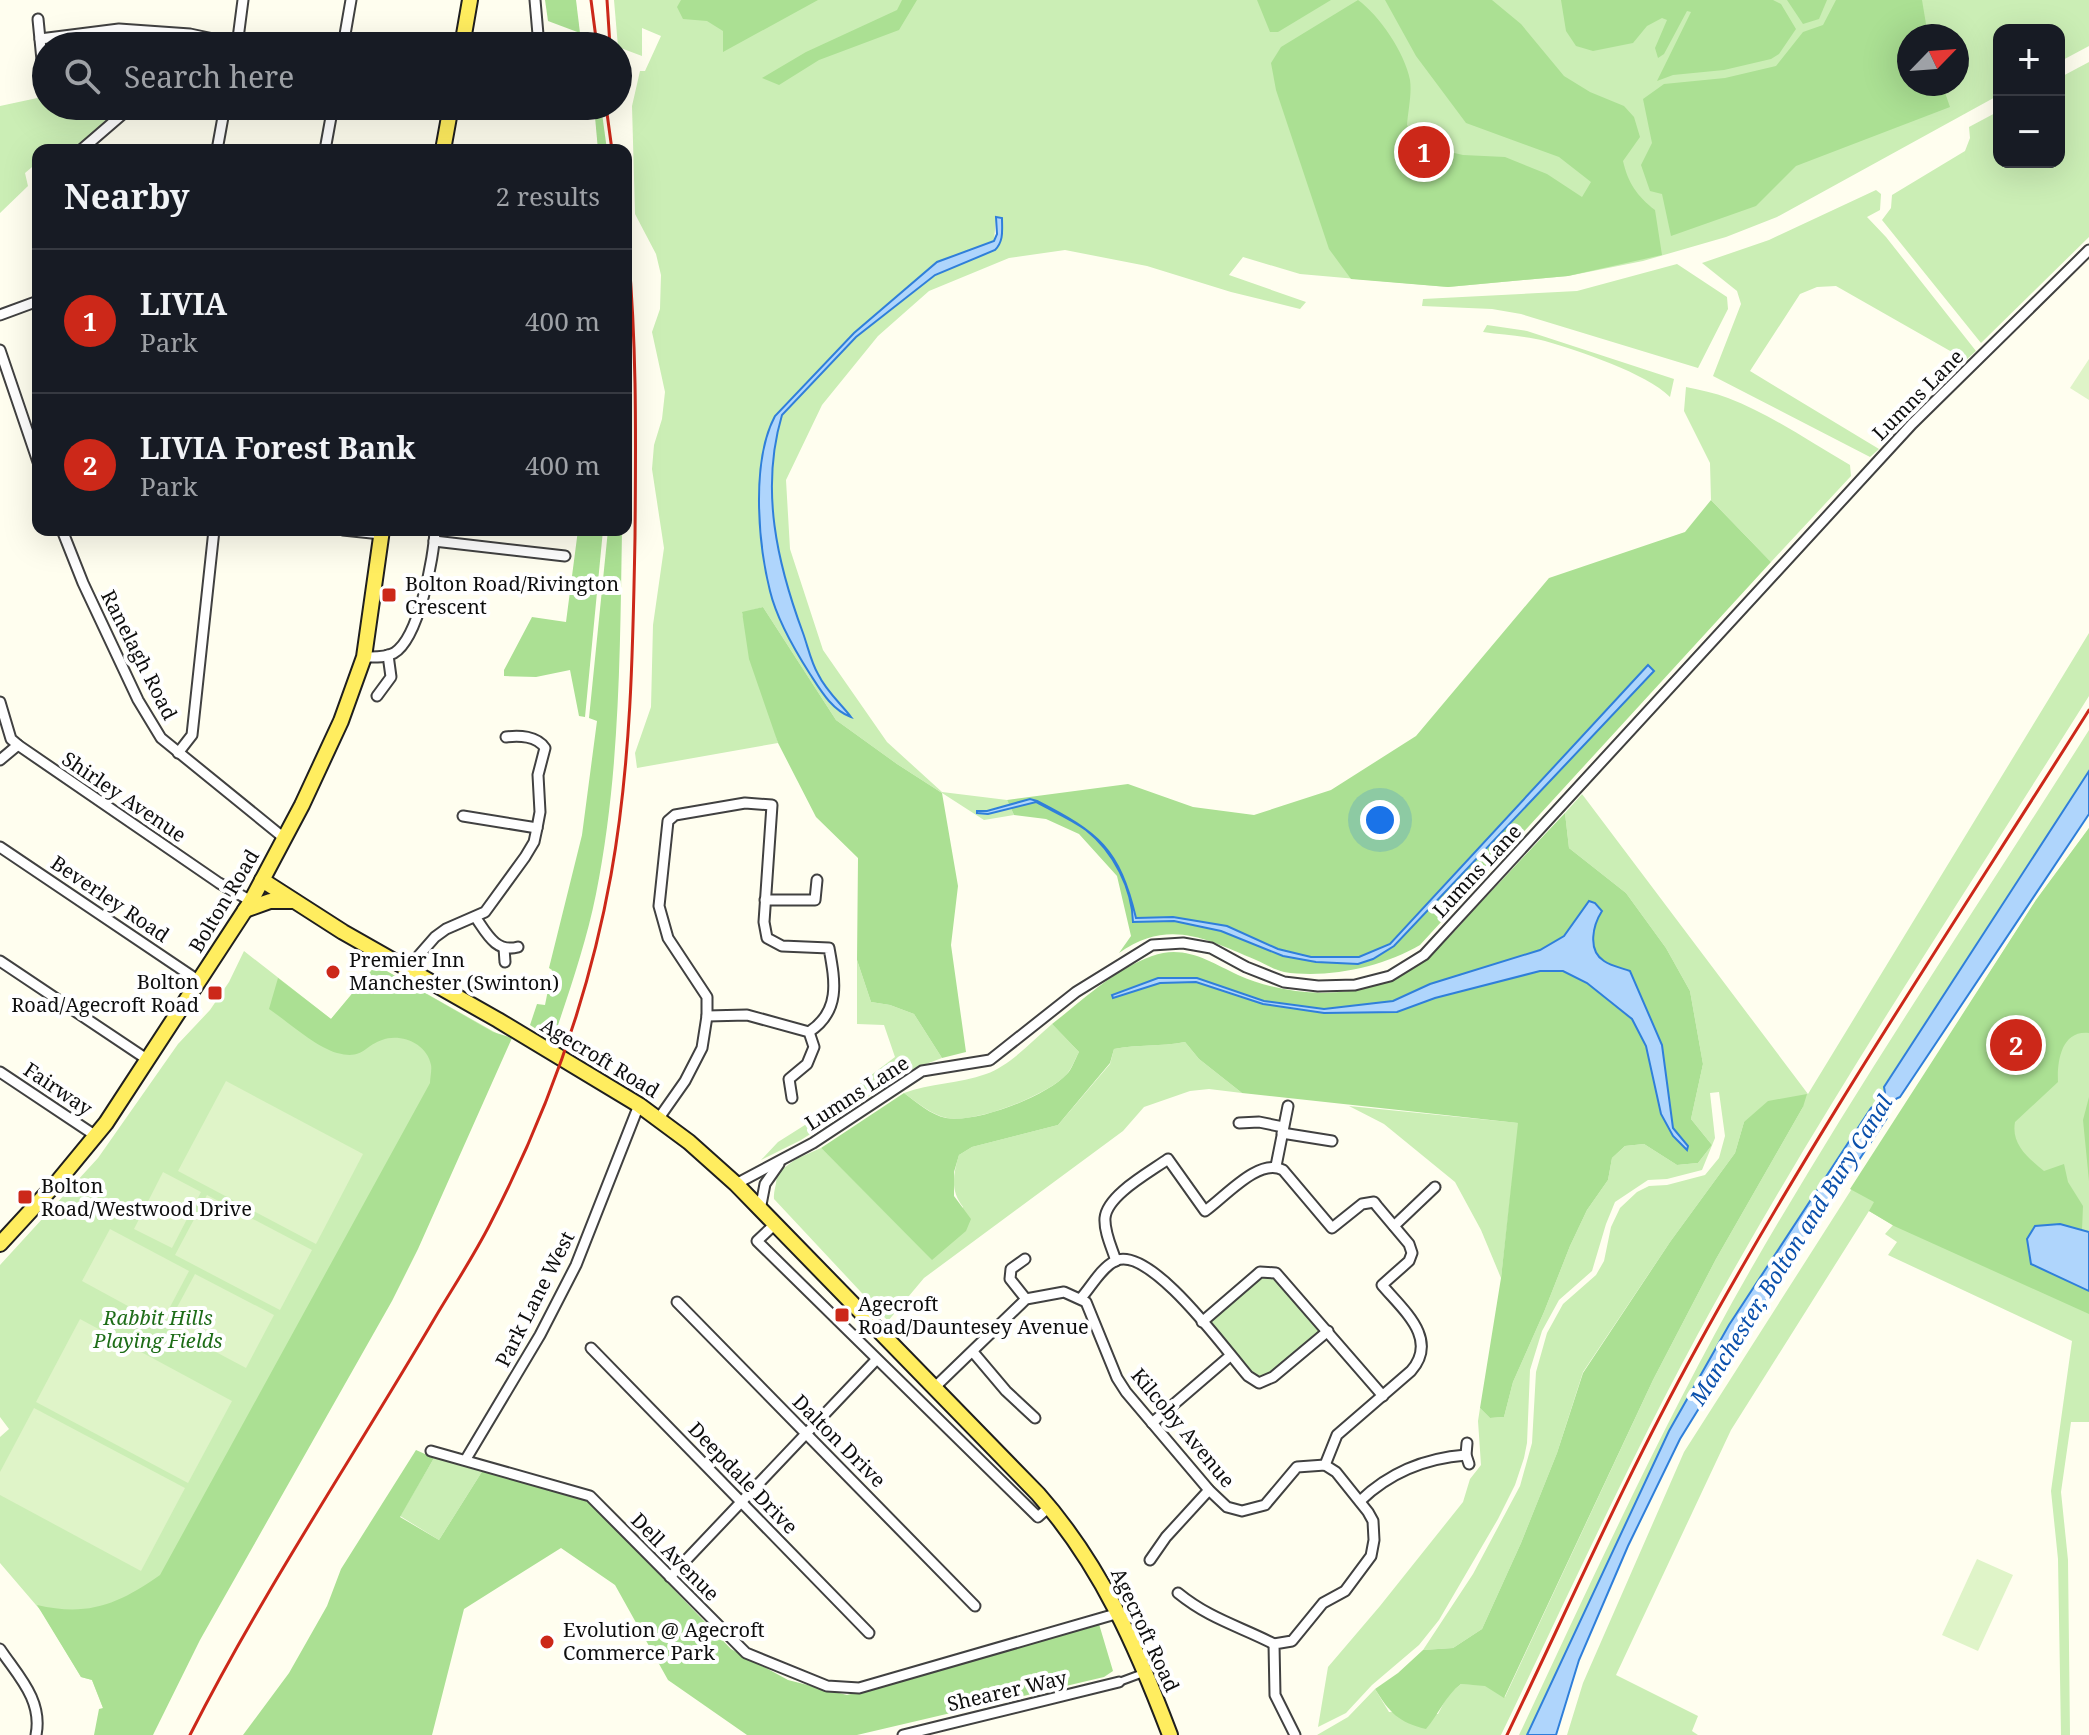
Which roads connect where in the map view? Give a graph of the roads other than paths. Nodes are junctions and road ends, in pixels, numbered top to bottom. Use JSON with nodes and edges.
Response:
{"nodes":[{"id":1,"x":243,"y":0,"type":"edge"},
{"id":2,"x":351,"y":0,"type":"edge"},
{"id":3,"x":470,"y":0,"type":"edge"},
{"id":4,"x":535,"y":0,"type":"edge"},
{"id":5,"x":38,"y":19,"type":"dead end"},
{"id":6,"x":39,"y":32,"type":"edge"},
{"id":7,"x":95,"y":32,"type":"edge"},
{"id":8,"x":162,"y":32,"type":"edge"},
{"id":9,"x":239,"y":32,"type":"edge"},
{"id":10,"x":345,"y":32,"type":"edge"},
{"id":11,"x":464,"y":32,"type":"edge"},
{"id":12,"x":538,"y":32,"type":"edge"},
{"id":13,"x":116,"y":120,"type":"edge"},
{"id":14,"x":222,"y":120,"type":"edge"},
{"id":15,"x":330,"y":120,"type":"edge"},
{"id":16,"x":449,"y":120,"type":"edge"},
{"id":17,"x":88,"y":144,"type":"edge"},
{"id":18,"x":218,"y":144,"type":"edge"},
{"id":19,"x":326,"y":144,"type":"edge"},
{"id":20,"x":445,"y":144,"type":"edge"},
{"id":21,"x":2089,"y":250,"type":"edge"},
{"id":22,"x":32,"y":303,"type":"edge"},
{"id":23,"x":0,"y":315,"type":"edge"},
{"id":24,"x":0,"y":350,"type":"edge"},
{"id":25,"x":32,"y":432,"type":"edge"},
{"id":26,"x":64,"y":536,"type":"edge"},
{"id":27,"x":213,"y":536,"type":"edge"},
{"id":28,"x":380,"y":536,"type":"edge"},
{"id":29,"x":434,"y":536,"type":"edge"},
{"id":30,"x":440,"y":536,"type":"edge"},
{"id":31,"x":565,"y":556,"type":"dead end"},
{"id":32,"x":388,"y":655,"type":"junction"},
{"id":33,"x":364,"y":657,"type":"junction"},
{"id":34,"x":377,"y":696,"type":"dead end"},
{"id":35,"x":0,"y":702,"type":"edge"},
{"id":36,"x":506,"y":737,"type":"dead end"},
{"id":37,"x":18,"y":745,"type":"junction"},
{"id":38,"x":178,"y":753,"type":"junction"},
{"id":39,"x":0,"y":760,"type":"edge"},
{"id":40,"x":473,"y":802,"type":"dead end"},
{"id":41,"x":463,"y":816,"type":"dead end"},
{"id":42,"x":474,"y":816,"type":"junction"},
{"id":43,"x":537,"y":828,"type":"junction"},
{"id":44,"x":284,"y":838,"type":"junction"},
{"id":45,"x":0,"y":847,"type":"edge"},
{"id":46,"x":264,"y":876,"type":"junction"},
{"id":47,"x":817,"y":880,"type":"dead end"},
{"id":48,"x":765,"y":900,"type":"junction"},
{"id":49,"x":299,"y":903,"type":"junction"},
{"id":50,"x":248,"y":906,"type":"junction"},
{"id":51,"x":476,"y":918,"type":"junction"},
{"id":52,"x":518,"y":947,"type":"dead end"},
{"id":53,"x":504,"y":948,"type":"junction"},
{"id":54,"x":0,"y":961,"type":"edge"},
{"id":55,"x":505,"y":962,"type":"dead end"},
{"id":56,"x":407,"y":969,"type":"junction"},
{"id":57,"x":199,"y":981,"type":"junction"},
{"id":58,"x":707,"y":1016,"type":"junction"},
{"id":59,"x":809,"y":1032,"type":"junction"},
{"id":60,"x":148,"y":1060,"type":"junction"},
{"id":61,"x":0,"y":1072,"type":"edge"},
{"id":62,"x":792,"y":1098,"type":"dead end"},
{"id":63,"x":639,"y":1105,"type":"junction"},
{"id":64,"x":1288,"y":1106,"type":"dead end"},
{"id":65,"x":659,"y":1118,"type":"junction"},
{"id":66,"x":1239,"y":1123,"type":"dead end"},
{"id":67,"x":1282,"y":1130,"type":"junction"},
{"id":68,"x":96,"y":1136,"type":"junction"},
{"id":69,"x":1332,"y":1141,"type":"dead end"},
{"id":70,"x":782,"y":1161,"type":"junction"},
{"id":71,"x":1276,"y":1166,"type":"junction"},
{"id":72,"x":736,"y":1184,"type":"junction"},
{"id":73,"x":1435,"y":1187,"type":"dead end"},
{"id":74,"x":760,"y":1210,"type":"junction"},
{"id":75,"x":774,"y":1225,"type":"junction"},
{"id":76,"x":1394,"y":1226,"type":"junction"},
{"id":77,"x":0,"y":1244,"type":"edge"},
{"id":78,"x":1025,"y":1259,"type":"dead end"},
{"id":79,"x":1116,"y":1261,"type":"junction"},
{"id":80,"x":1081,"y":1298,"type":"junction"},
{"id":81,"x":1026,"y":1299,"type":"junction"},
{"id":82,"x":677,"y":1302,"type":"dead end"},
{"id":83,"x":1202,"y":1322,"type":"junction"},
{"id":84,"x":1328,"y":1331,"type":"junction"},
{"id":85,"x":591,"y":1348,"type":"dead end"},
{"id":86,"x":973,"y":1352,"type":"junction"},
{"id":87,"x":1230,"y":1356,"type":"junction"},
{"id":88,"x":876,"y":1360,"type":"junction"},
{"id":89,"x":934,"y":1388,"type":"junction"},
{"id":90,"x":1383,"y":1396,"type":"junction"},
{"id":91,"x":1035,"y":1418,"type":"dead end"},
{"id":92,"x":1152,"y":1423,"type":"junction"},
{"id":93,"x":806,"y":1434,"type":"junction"},
{"id":94,"x":1467,"y":1443,"type":"dead end"},
{"id":95,"x":431,"y":1451,"type":"dead end"},
{"id":96,"x":466,"y":1459,"type":"junction"},
{"id":97,"x":1325,"y":1465,"type":"junction"},
{"id":98,"x":1209,"y":1490,"type":"junction"},
{"id":99,"x":1360,"y":1501,"type":"junction"},
{"id":100,"x":740,"y":1502,"type":"junction"},
{"id":101,"x":1049,"y":1507,"type":"junction"},
{"id":102,"x":1150,"y":1561,"type":"dead end"},
{"id":103,"x":670,"y":1577,"type":"junction"},
{"id":104,"x":1178,"y":1593,"type":"dead end"},
{"id":105,"x":1187,"y":1600,"type":"junction"},
{"id":106,"x":975,"y":1606,"type":"dead end"},
{"id":107,"x":1178,"y":1610,"type":"dead end"},
{"id":108,"x":1119,"y":1613,"type":"junction"},
{"id":109,"x":869,"y":1633,"type":"dead end"},
{"id":110,"x":1274,"y":1644,"type":"junction"},
{"id":111,"x":0,"y":1649,"type":"edge"},
{"id":112,"x":1146,"y":1672,"type":"junction"},
{"id":113,"x":1119,"y":1682,"type":"joint"},
{"id":114,"x":36,"y":1735,"type":"edge"},
{"id":115,"x":903,"y":1735,"type":"edge"},
{"id":116,"x":1170,"y":1735,"type":"edge"},
{"id":117,"x":1295,"y":1735,"type":"edge"}],
"edges":[{"from":1,"to":9,"type":"street"},
{"from":2,"to":10,"type":"street"},
{"from":3,"to":11,"type":"main road"},
{"from":4,"to":12,"type":"street"},
{"from":5,"to":6,"type":"street"},
{"from":7,"to":8,"type":"street"},
{"from":13,"to":17,"type":"street"},
{"from":14,"to":18,"type":"street"},
{"from":15,"to":19,"type":"street"},
{"from":16,"to":20,"type":"main road"},
{"from":21,"to":70,"type":"street","name":"Lumns Lane"},
{"from":22,"to":23,"type":"street"},
{"from":24,"to":25,"type":"street"},
{"from":26,"to":38,"type":"street","name":"Ranelagh Road"},
{"from":27,"to":38,"type":"street"},
{"from":28,"to":33,"type":"main road","name":"Bolton Road"},
{"from":29,"to":32,"type":"street"},
{"from":30,"to":31,"type":"street"},
{"from":32,"to":33,"type":"street"},
{"from":32,"to":34,"type":"street"},
{"from":33,"to":44,"type":"main road","name":"Bolton Road"},
{"from":35,"to":37,"type":"street"},
{"from":36,"to":43,"type":"street"},
{"from":37,"to":39,"type":"street"},
{"from":37,"to":50,"type":"street","name":"Shirley Avenue"},
{"from":38,"to":44,"type":"street","name":"Ranelagh Road"},
{"from":40,"to":42,"type":"street"},
{"from":41,"to":42,"type":"street"},
{"from":42,"to":43,"type":"street"},
{"from":43,"to":51,"type":"street"},
{"from":44,"to":46,"type":"main road","name":"Bolton Road"},
{"from":45,"to":57,"type":"street","name":"Beverley Road"},
{"from":46,"to":49,"type":"main road","name":"Agecroft Road"},
{"from":46,"to":50,"type":"main road","name":"Bolton Road"},
{"from":47,"to":48,"type":"street"},
{"from":48,"to":58,"type":"street"},
{"from":48,"to":59,"type":"street"},
{"from":49,"to":50,"type":"main road"},
{"from":49,"to":56,"type":"main road","name":"Agecroft Road"},
{"from":50,"to":57,"type":"main road","name":"Bolton Road"},
{"from":51,"to":53,"type":"street"},
{"from":51,"to":56,"type":"street"},
{"from":52,"to":53,"type":"street"},
{"from":53,"to":55,"type":"street"},
{"from":54,"to":60,"type":"street"},
{"from":56,"to":63,"type":"main road","name":"Agecroft Road"},
{"from":57,"to":60,"type":"main road","name":"Bolton Road"},
{"from":58,"to":59,"type":"street"},
{"from":58,"to":65,"type":"street"},
{"from":59,"to":62,"type":"street"},
{"from":60,"to":68,"type":"main road","name":"Bolton Road"},
{"from":61,"to":68,"type":"street","name":"Fairway"},
{"from":63,"to":65,"type":"main road","name":"Agecroft Road"},
{"from":63,"to":96,"type":"street","name":"Park Lane West"},
{"from":64,"to":67,"type":"street"},
{"from":65,"to":72,"type":"main road","name":"Agecroft Road"},
{"from":66,"to":67,"type":"street"},
{"from":67,"to":69,"type":"street"},
{"from":67,"to":71,"type":"street"},
{"from":68,"to":77,"type":"main road","name":"Bolton Road"},
{"from":70,"to":72,"type":"street","name":"Lumns Lane"},
{"from":70,"to":74,"type":"street"},
{"from":71,"to":76,"type":"street"},
{"from":71,"to":79,"type":"street"},
{"from":72,"to":74,"type":"main road","name":"Agecroft Road"},
{"from":73,"to":76,"type":"street"},
{"from":74,"to":75,"type":"main road","name":"Agecroft Road"},
{"from":75,"to":88,"type":"street"},
{"from":75,"to":89,"type":"main road","name":"Agecroft Road"},
{"from":76,"to":90,"type":"street"},
{"from":78,"to":81,"type":"street"},
{"from":79,"to":80,"type":"street"},
{"from":79,"to":83,"type":"street"},
{"from":80,"to":81,"type":"street"},
{"from":80,"to":92,"type":"street","name":"Kilcoby Avenue"},
{"from":81,"to":86,"type":"street"},
{"from":82,"to":93,"type":"street","name":"Dalton Drive"},
{"from":83,"to":84,"type":"street"},
{"from":83,"to":87,"type":"street"},
{"from":84,"to":87,"type":"street"},
{"from":84,"to":90,"type":"street"},
{"from":85,"to":100,"type":"street","name":"Deepdale Drive"},
{"from":86,"to":89,"type":"street"},
{"from":86,"to":91,"type":"street"},
{"from":87,"to":92,"type":"street"},
{"from":88,"to":93,"type":"street"},
{"from":88,"to":101,"type":"street"},
{"from":89,"to":101,"type":"main road","name":"Agecroft Road"},
{"from":90,"to":97,"type":"street"},
{"from":92,"to":98,"type":"street","name":"Kilcoby Avenue"},
{"from":93,"to":100,"type":"street"},
{"from":93,"to":106,"type":"street","name":"Dalton Drive"},
{"from":94,"to":99,"type":"street"},
{"from":95,"to":96,"type":"street","name":"Dell Avenue"},
{"from":96,"to":103,"type":"street","name":"Dell Avenue"},
{"from":97,"to":98,"type":"street","name":"Kilcoby Avenue"},
{"from":97,"to":99,"type":"street"},
{"from":98,"to":102,"type":"street"},
{"from":99,"to":110,"type":"street"},
{"from":100,"to":103,"type":"street"},
{"from":100,"to":109,"type":"street","name":"Deepdale Drive"},
{"from":101,"to":108,"type":"main road","name":"Agecroft Road"},
{"from":103,"to":108,"type":"street","name":"Dell Avenue"},
{"from":104,"to":105,"type":"street"},
{"from":105,"to":107,"type":"street"},
{"from":105,"to":110,"type":"street"},
{"from":108,"to":112,"type":"main road","name":"Agecroft Road"},
{"from":110,"to":117,"type":"street"},
{"from":111,"to":114,"type":"street"},
{"from":112,"to":113,"type":"street"},
{"from":112,"to":116,"type":"main road","name":"Agecroft Road"},
{"from":113,"to":115,"type":"street","name":"Shearer Way"}]}
